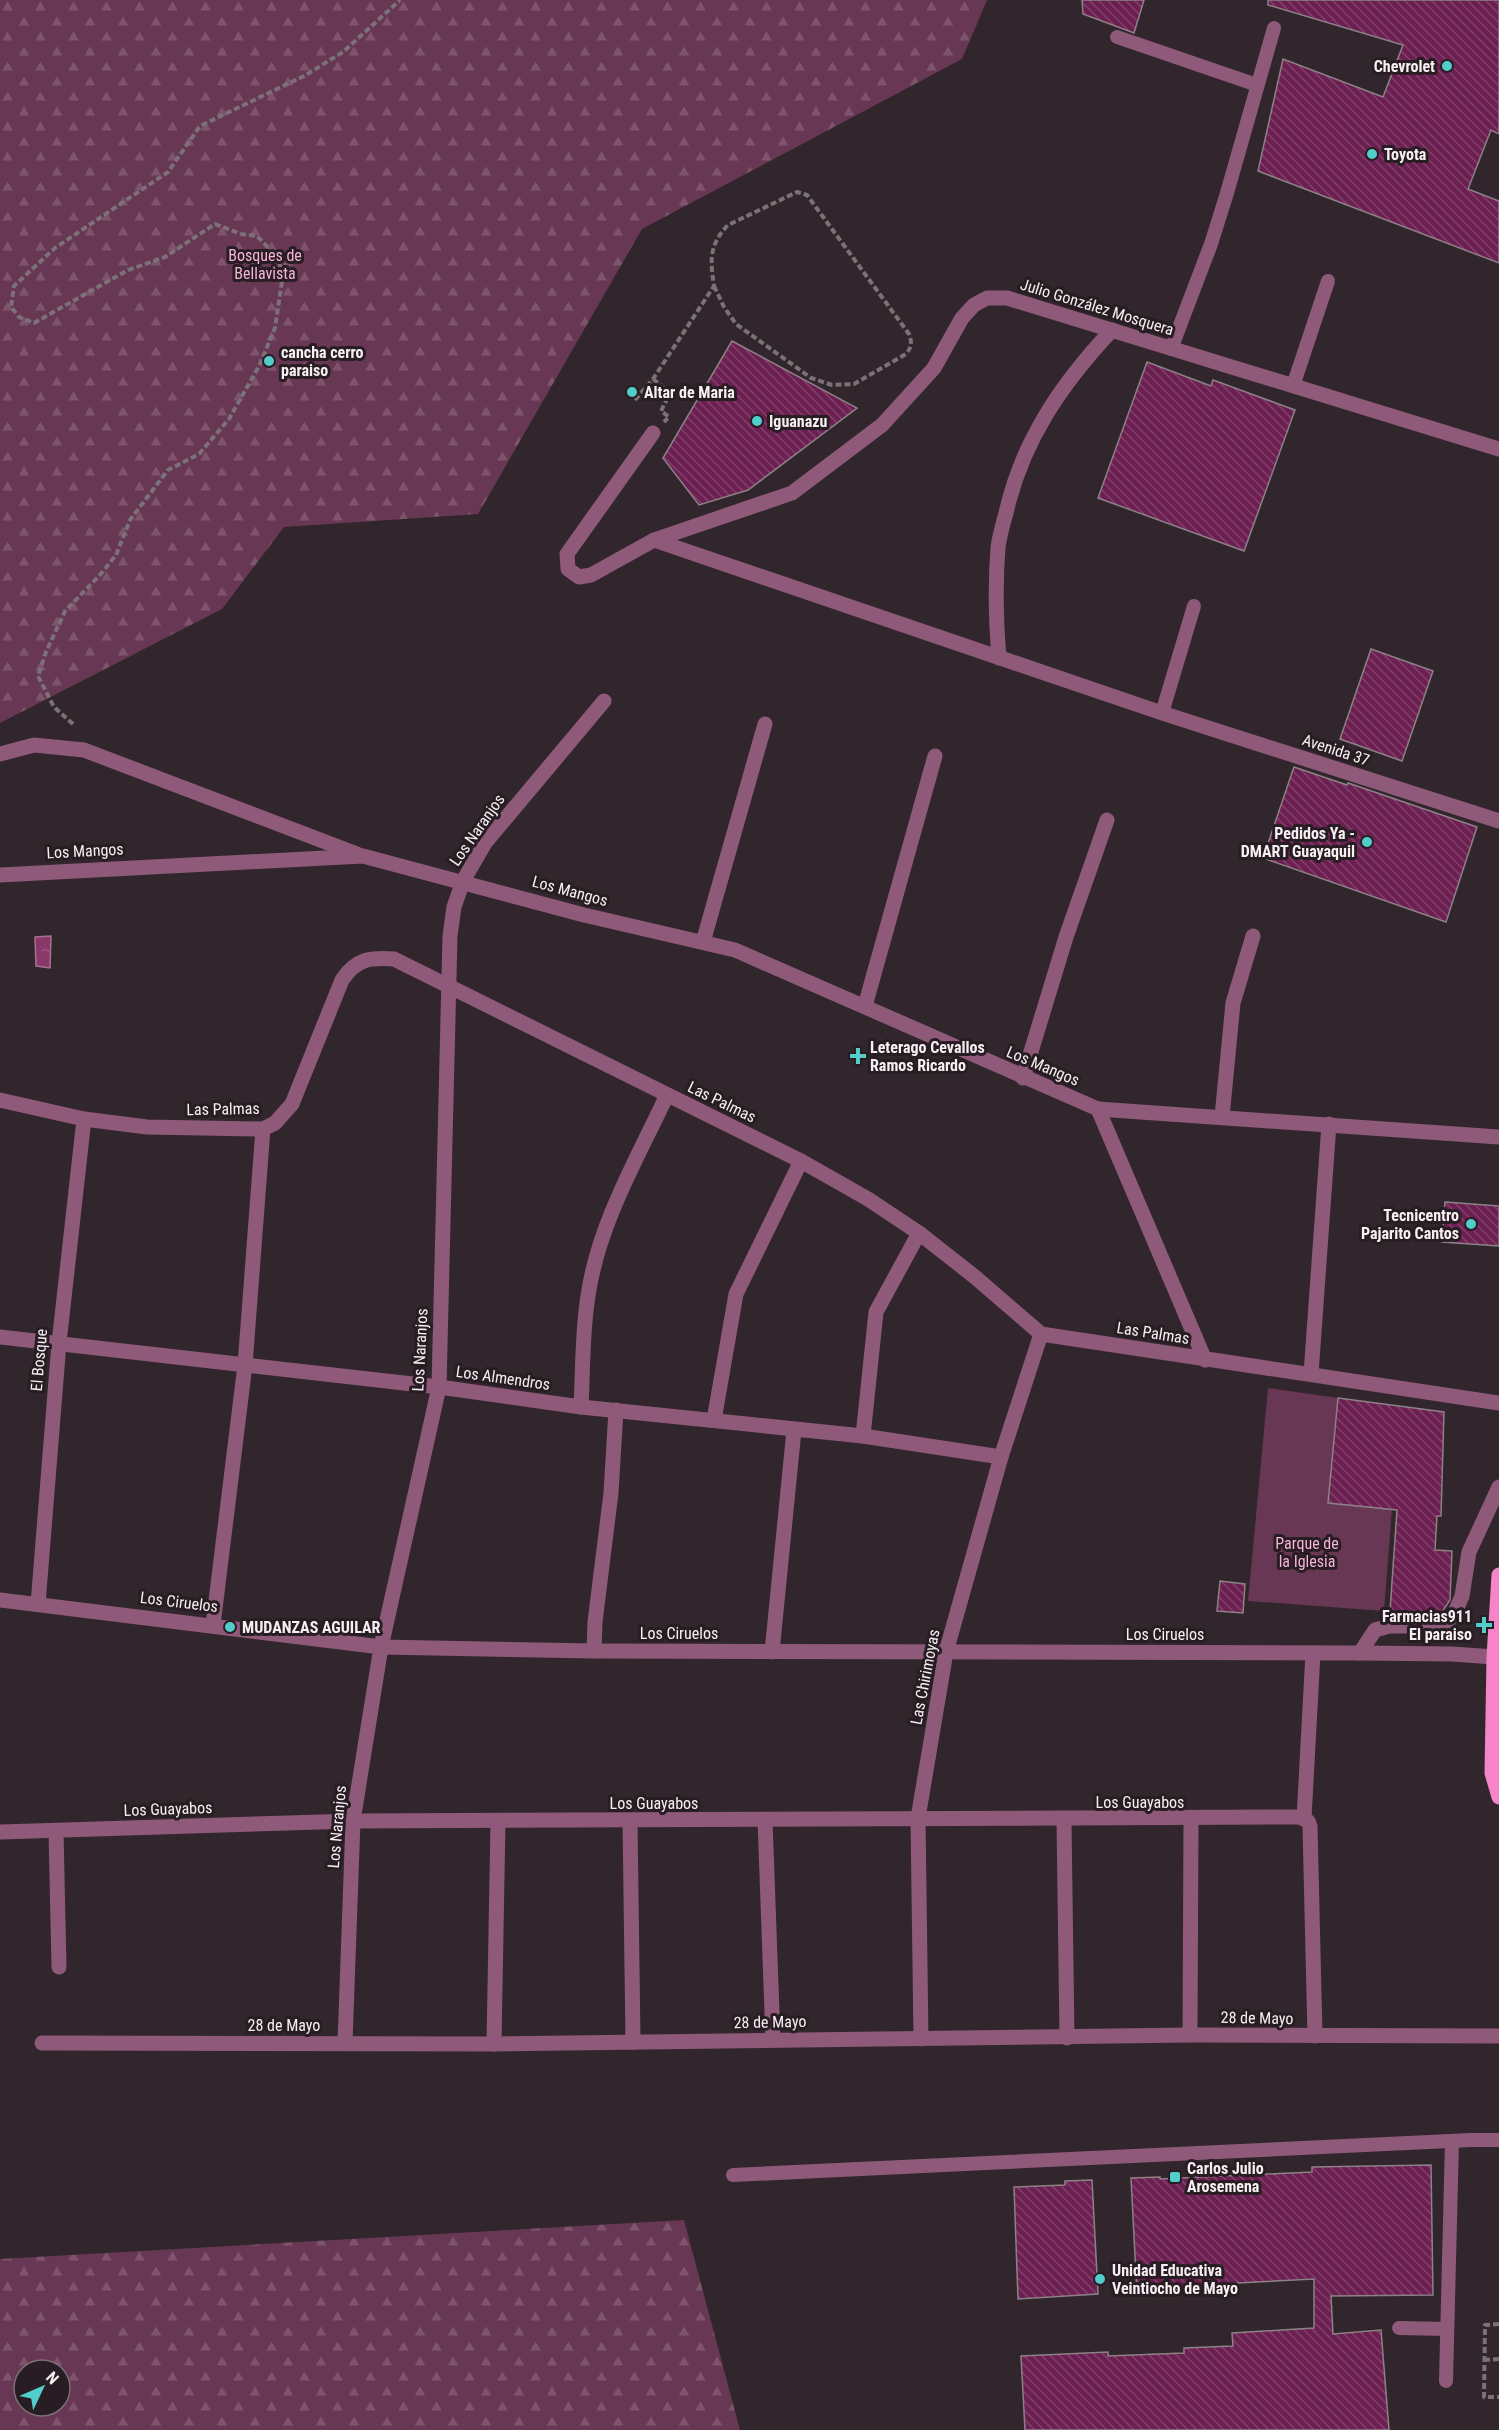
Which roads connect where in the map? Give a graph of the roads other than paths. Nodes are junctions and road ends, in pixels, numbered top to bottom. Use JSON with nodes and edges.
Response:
{"nodes":[{"id":1,"x":1274,"y":28,"type":"dead end"},
{"id":2,"x":1117,"y":38,"type":"dead end"},
{"id":3,"x":1257,"y":85,"type":"junction"},
{"id":4,"x":1328,"y":280,"type":"dead end"},
{"id":5,"x":1112,"y":330,"type":"junction"},
{"id":6,"x":1171,"y":349,"type":"junction"},
{"id":7,"x":1293,"y":386,"type":"junction"},
{"id":8,"x":653,"y":434,"type":"road end"},
{"id":9,"x":1499,"y":449,"type":"edge"},
{"id":10,"x":654,"y":540,"type":"junction"},
{"id":11,"x":1194,"y":606,"type":"dead end"},
{"id":12,"x":999,"y":658,"type":"junction"},
{"id":13,"x":604,"y":701,"type":"dead end"},
{"id":14,"x":1162,"y":713,"type":"junction"},
{"id":15,"x":765,"y":724,"type":"dead end"},
{"id":16,"x":0,"y":754,"type":"edge"},
{"id":17,"x":934,"y":756,"type":"dead end"},
{"id":18,"x":1107,"y":820,"type":"dead end"},
{"id":19,"x":1499,"y":821,"type":"edge"},
{"id":20,"x":363,"y":856,"type":"junction"},
{"id":21,"x":1,"y":875,"type":"edge"},
{"id":22,"x":463,"y":881,"type":"junction"},
{"id":23,"x":1253,"y":936,"type":"dead end"},
{"id":24,"x":703,"y":942,"type":"junction"},
{"id":25,"x":448,"y":987,"type":"junction"},
{"id":26,"x":865,"y":1006,"type":"junction"},
{"id":27,"x":1023,"y":1078,"type":"junction"},
{"id":28,"x":667,"y":1095,"type":"junction"},
{"id":29,"x":0,"y":1100,"type":"edge"},
{"id":30,"x":1098,"y":1109,"type":"junction"},
{"id":31,"x":1222,"y":1117,"type":"junction"},
{"id":32,"x":84,"y":1119,"type":"junction"},
{"id":33,"x":1329,"y":1124,"type":"junction"},
{"id":34,"x":263,"y":1129,"type":"junction"},
{"id":35,"x":1499,"y":1137,"type":"edge"},
{"id":36,"x":801,"y":1161,"type":"junction"},
{"id":37,"x":919,"y":1233,"type":"junction"},
{"id":38,"x":1041,"y":1334,"type":"junction"},
{"id":39,"x":0,"y":1337,"type":"edge"},
{"id":40,"x":58,"y":1342,"type":"junction"},
{"id":41,"x":1205,"y":1359,"type":"junction"},
{"id":42,"x":245,"y":1365,"type":"junction"},
{"id":43,"x":1311,"y":1374,"type":"junction"},
{"id":44,"x":439,"y":1387,"type":"junction"},
{"id":45,"x":1499,"y":1403,"type":"edge"},
{"id":46,"x":580,"y":1407,"type":"junction"},
{"id":47,"x":616,"y":1410,"type":"junction"},
{"id":48,"x":714,"y":1420,"type":"junction"},
{"id":49,"x":794,"y":1430,"type":"junction"},
{"id":50,"x":862,"y":1436,"type":"junction"},
{"id":51,"x":1001,"y":1457,"type":"junction"},
{"id":52,"x":1499,"y":1487,"type":"edge"},
{"id":53,"x":1499,"y":1575,"type":"edge"},
{"id":54,"x":0,"y":1599,"type":"edge"},
{"id":55,"x":38,"y":1604,"type":"junction"},
{"id":56,"x":213,"y":1624,"type":"junction"},
{"id":57,"x":381,"y":1647,"type":"junction"},
{"id":58,"x":594,"y":1651,"type":"junction"},
{"id":59,"x":772,"y":1652,"type":"junction"},
{"id":60,"x":946,"y":1652,"type":"junction"},
{"id":61,"x":1313,"y":1653,"type":"junction"},
{"id":62,"x":1360,"y":1653,"type":"junction"},
{"id":63,"x":1494,"y":1658,"type":"junction"},
{"id":64,"x":1499,"y":1797,"type":"edge"},
{"id":65,"x":918,"y":1818,"type":"junction"},
{"id":66,"x":1191,"y":1819,"type":"junction"},
{"id":67,"x":1064,"y":1820,"type":"junction"},
{"id":68,"x":1306,"y":1820,"type":"junction"},
{"id":69,"x":353,"y":1821,"type":"junction"},
{"id":70,"x":498,"y":1821,"type":"junction"},
{"id":71,"x":630,"y":1821,"type":"junction"},
{"id":72,"x":765,"y":1821,"type":"junction"},
{"id":73,"x":0,"y":1832,"type":"edge"},
{"id":74,"x":56,"y":1832,"type":"junction"},
{"id":75,"x":59,"y":1967,"type":"dead end"},
{"id":76,"x":1190,"y":2035,"type":"junction"},
{"id":77,"x":1315,"y":2036,"type":"junction"},
{"id":78,"x":1499,"y":2036,"type":"edge"},
{"id":79,"x":1067,"y":2038,"type":"junction"},
{"id":80,"x":921,"y":2039,"type":"junction"},
{"id":81,"x":773,"y":2040,"type":"junction"},
{"id":82,"x":633,"y":2042,"type":"junction"},
{"id":83,"x":42,"y":2043,"type":"dead end"},
{"id":84,"x":345,"y":2043,"type":"junction"},
{"id":85,"x":494,"y":2044,"type":"junction"},
{"id":86,"x":1499,"y":2140,"type":"edge"},
{"id":87,"x":1452,"y":2141,"type":"junction"},
{"id":88,"x":733,"y":2175,"type":"dead end"},
{"id":89,"x":1399,"y":2328,"type":"dead end"},
{"id":90,"x":1447,"y":2329,"type":"junction"},
{"id":91,"x":1446,"y":2381,"type":"dead end"}],
"edges":[{"from":1,"to":3,"type":"lane"},
{"from":2,"to":3,"type":"lane"},
{"from":3,"to":6,"type":"lane"},
{"from":4,"to":7,"type":"lane"},
{"from":5,"to":6,"type":"street","name":"Julio González Mosquera"},
{"from":5,"to":10,"type":"street","name":"Julio González Mosquera"},
{"from":5,"to":12,"type":"street"},
{"from":6,"to":7,"type":"street","name":"Julio González Mosquera"},
{"from":7,"to":9,"type":"street","name":"Julio González Mosquera"},
{"from":8,"to":10,"type":"street","name":"Julio González Mosquera"},
{"from":10,"to":12,"type":"street","name":"Avenida 37"},
{"from":11,"to":14,"type":"lane"},
{"from":12,"to":14,"type":"street","name":"Avenida 37"},
{"from":13,"to":22,"type":"street","name":"Los Naranjos"},
{"from":14,"to":19,"type":"street","name":"Avenida 37"},
{"from":15,"to":24,"type":"street"},
{"from":16,"to":20,"type":"street"},
{"from":17,"to":26,"type":"street"},
{"from":18,"to":27,"type":"street"},
{"from":20,"to":21,"type":"street","name":"Los Mangos"},
{"from":20,"to":22,"type":"street","name":"Los Mangos"},
{"from":22,"to":24,"type":"street","name":"Los Mangos"},
{"from":22,"to":25,"type":"street","name":"Los Naranjos"},
{"from":23,"to":31,"type":"street"},
{"from":24,"to":26,"type":"street","name":"Los Mangos"},
{"from":25,"to":28,"type":"street","name":"Las Palmas"},
{"from":25,"to":34,"type":"street","name":"Las Palmas"},
{"from":25,"to":44,"type":"street","name":"Los Naranjos"},
{"from":26,"to":27,"type":"street","name":"Los Mangos"},
{"from":27,"to":30,"type":"street","name":"Los Mangos"},
{"from":28,"to":36,"type":"street","name":"Las Palmas"},
{"from":28,"to":46,"type":"street"},
{"from":29,"to":32,"type":"street","name":"Las Palmas"},
{"from":30,"to":31,"type":"street","name":"Los Mangos"},
{"from":30,"to":41,"type":"street"},
{"from":31,"to":33,"type":"street","name":"Los Mangos"},
{"from":32,"to":34,"type":"street","name":"Las Palmas"},
{"from":32,"to":40,"type":"street","name":"El Bosque"},
{"from":33,"to":35,"type":"street","name":"Los Mangos"},
{"from":33,"to":43,"type":"street"},
{"from":34,"to":42,"type":"street"},
{"from":36,"to":37,"type":"street","name":"Las Palmas"},
{"from":36,"to":48,"type":"street"},
{"from":37,"to":38,"type":"street","name":"Las Palmas"},
{"from":37,"to":50,"type":"street"},
{"from":38,"to":41,"type":"street","name":"Las Palmas"},
{"from":38,"to":51,"type":"street","name":"Las Chirimoyas"},
{"from":39,"to":40,"type":"street","name":"Los Almendros"},
{"from":40,"to":42,"type":"street","name":"Los Almendros"},
{"from":40,"to":55,"type":"street","name":"El Bosque"},
{"from":41,"to":43,"type":"street","name":"Las Palmas"},
{"from":42,"to":44,"type":"street","name":"Los Almendros"},
{"from":42,"to":56,"type":"street"},
{"from":43,"to":45,"type":"street","name":"Las Palmas"},
{"from":44,"to":46,"type":"street","name":"Los Almendros"},
{"from":44,"to":57,"type":"street","name":"Los Naranjos"},
{"from":46,"to":47,"type":"street","name":"Los Almendros"},
{"from":47,"to":48,"type":"street","name":"Los Almendros"},
{"from":47,"to":58,"type":"street"},
{"from":48,"to":49,"type":"street","name":"Los Almendros"},
{"from":49,"to":50,"type":"street","name":"Los Almendros"},
{"from":49,"to":59,"type":"street"},
{"from":50,"to":51,"type":"street","name":"Los Almendros"},
{"from":51,"to":60,"type":"street","name":"Las Chirimoyas"},
{"from":52,"to":62,"type":"street"},
{"from":53,"to":63,"type":"main road"},
{"from":54,"to":55,"type":"street","name":"Los Ciruelos"},
{"from":55,"to":56,"type":"street","name":"Los Ciruelos"},
{"from":56,"to":57,"type":"street","name":"Los Ciruelos"},
{"from":57,"to":58,"type":"street","name":"Los Ciruelos"},
{"from":57,"to":69,"type":"street","name":"Los Naranjos"},
{"from":58,"to":59,"type":"street","name":"Los Ciruelos"},
{"from":59,"to":60,"type":"street","name":"Los Ciruelos"},
{"from":60,"to":61,"type":"street","name":"Los Ciruelos"},
{"from":60,"to":65,"type":"street","name":"Las Chirimoyas"},
{"from":61,"to":62,"type":"street","name":"Los Ciruelos"},
{"from":61,"to":68,"type":"street"},
{"from":62,"to":63,"type":"street","name":"Los Ciruelos"},
{"from":63,"to":64,"type":"main road"},
{"from":65,"to":67,"type":"street","name":"Los Guayabos"},
{"from":65,"to":72,"type":"street","name":"Los Guayabos"},
{"from":65,"to":80,"type":"street","name":"Las Chirimoyas"},
{"from":66,"to":67,"type":"street","name":"Los Guayabos"},
{"from":66,"to":68,"type":"street","name":"Los Guayabos"},
{"from":66,"to":76,"type":"street"},
{"from":67,"to":79,"type":"street"},
{"from":68,"to":77,"type":"street"},
{"from":69,"to":70,"type":"street","name":"Los Guayabos"},
{"from":69,"to":74,"type":"street","name":"Los Guayabos"},
{"from":69,"to":84,"type":"street","name":"Los Naranjos"},
{"from":70,"to":71,"type":"street","name":"Los Guayabos"},
{"from":70,"to":85,"type":"street"},
{"from":71,"to":72,"type":"street","name":"Los Guayabos"},
{"from":71,"to":82,"type":"street"},
{"from":72,"to":81,"type":"street"},
{"from":73,"to":74,"type":"street","name":"Los Guayabos"},
{"from":74,"to":75,"type":"street"},
{"from":76,"to":77,"type":"street","name":"28 de Mayo"},
{"from":76,"to":79,"type":"street","name":"28 de Mayo"},
{"from":77,"to":78,"type":"street","name":"28 de Mayo"},
{"from":79,"to":80,"type":"street","name":"28 de Mayo"},
{"from":80,"to":81,"type":"street","name":"28 de Mayo"},
{"from":81,"to":82,"type":"street","name":"28 de Mayo"},
{"from":82,"to":85,"type":"street","name":"28 de Mayo"},
{"from":83,"to":84,"type":"street","name":"28 de Mayo"},
{"from":84,"to":85,"type":"street","name":"28 de Mayo"},
{"from":86,"to":87,"type":"lane"},
{"from":87,"to":88,"type":"lane"},
{"from":87,"to":90,"type":"lane"},
{"from":89,"to":90,"type":"lane"},
{"from":90,"to":91,"type":"lane"}]}
